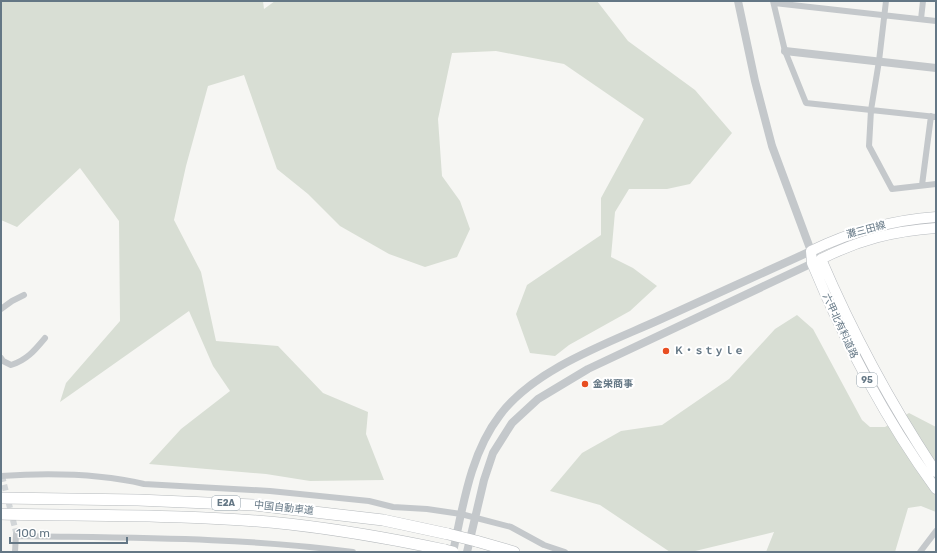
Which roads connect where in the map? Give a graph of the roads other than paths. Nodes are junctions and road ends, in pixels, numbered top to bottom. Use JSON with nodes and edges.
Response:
{"nodes":[{"id":1,"x":738,"y":1,"type":"edge"},
{"id":2,"x":886,"y":1,"type":"edge"},
{"id":3,"x":923,"y":1,"type":"edge"},
{"id":4,"x":773,"y":2,"type":"edge"},
{"id":5,"x":884,"y":15,"type":"junction"},
{"id":6,"x":921,"y":19,"type":"junction"},
{"id":7,"x":936,"y":21,"type":"edge"},
{"id":8,"x":785,"y":51,"type":"junction"},
{"id":9,"x":879,"y":61,"type":"junction"},
{"id":10,"x":936,"y":68,"type":"edge"},
{"id":11,"x":871,"y":110,"type":"junction"},
{"id":12,"x":934,"y":116,"type":"edge"},
{"id":13,"x":936,"y":184,"type":"edge"},
{"id":14,"x":922,"y":185,"type":"junction"},
{"id":15,"x":936,"y":217,"type":"edge"},
{"id":16,"x":936,"y":228,"type":"edge"},
{"id":17,"x":811,"y":252,"type":"junction"},
{"id":18,"x":817,"y":261,"type":"junction"},
{"id":19,"x":24,"y":295,"type":"dead end"},
{"id":20,"x":1,"y":309,"type":"edge"},
{"id":21,"x":45,"y":338,"type":"dead end"},
{"id":22,"x":1,"y":358,"type":"edge"},
{"id":23,"x":936,"y":472,"type":"edge"},
{"id":24,"x":1,"y":474,"type":"edge"},
{"id":25,"x":936,"y":488,"type":"edge"},
{"id":26,"x":1,"y":498,"type":"edge"},
{"id":27,"x":1,"y":514,"type":"edge"},
{"id":28,"x":462,"y":514,"type":"junction"},
{"id":29,"x":474,"y":518,"type":"junction"},
{"id":30,"x":936,"y":531,"type":"edge"},
{"id":31,"x":449,"y":551,"type":"edge"},
{"id":32,"x":15,"y":552,"type":"edge"},
{"id":33,"x":353,"y":552,"type":"edge"},
{"id":34,"x":467,"y":552,"type":"edge"},
{"id":35,"x":514,"y":552,"type":"edge"},
{"id":36,"x":565,"y":552,"type":"edge"},
{"id":37,"x":920,"y":552,"type":"edge"}],
"edges":[{"from":1,"to":17,"type":"street"},
{"from":2,"to":5,"type":"street"},
{"from":3,"to":6,"type":"street"},
{"from":4,"to":5,"type":"street"},
{"from":4,"to":8,"type":"street"},
{"from":5,"to":6,"type":"street"},
{"from":5,"to":9,"type":"street"},
{"from":6,"to":7,"type":"street"},
{"from":8,"to":9,"type":"street"},
{"from":8,"to":11,"type":"street"},
{"from":9,"to":10,"type":"street"},
{"from":9,"to":11,"type":"street"},
{"from":11,"to":12,"type":"street"},
{"from":11,"to":14,"type":"street"},
{"from":12,"to":14,"type":"street"},
{"from":13,"to":14,"type":"street"},
{"from":15,"to":17,"type":"main road","name":"灘三田線"},
{"from":16,"to":18,"type":"main road","name":"灘三田線"},
{"from":17,"to":18,"type":"main road","number":"95"},
{"from":17,"to":28,"type":"street"},
{"from":18,"to":23,"type":"main road","name":"六甲北有料道路","number":"95"},
{"from":18,"to":25,"type":"main road","name":"六甲北有料道路","number":"95"},
{"from":18,"to":29,"type":"street"},
{"from":19,"to":20,"type":"street"},
{"from":21,"to":22,"type":"street"},
{"from":24,"to":28,"type":"street"},
{"from":26,"to":35,"type":"highway","name":"中国自動車道","number":"E2A","bridge":true},
{"from":27,"to":31,"type":"highway","name":"中国自動車道","number":"E2A"},
{"from":28,"to":29,"type":"street"},
{"from":28,"to":31,"type":"street"},
{"from":29,"to":34,"type":"street"},
{"from":29,"to":36,"type":"street"},
{"from":30,"to":37,"type":"street"},
{"from":32,"to":33,"type":"street"}]}
